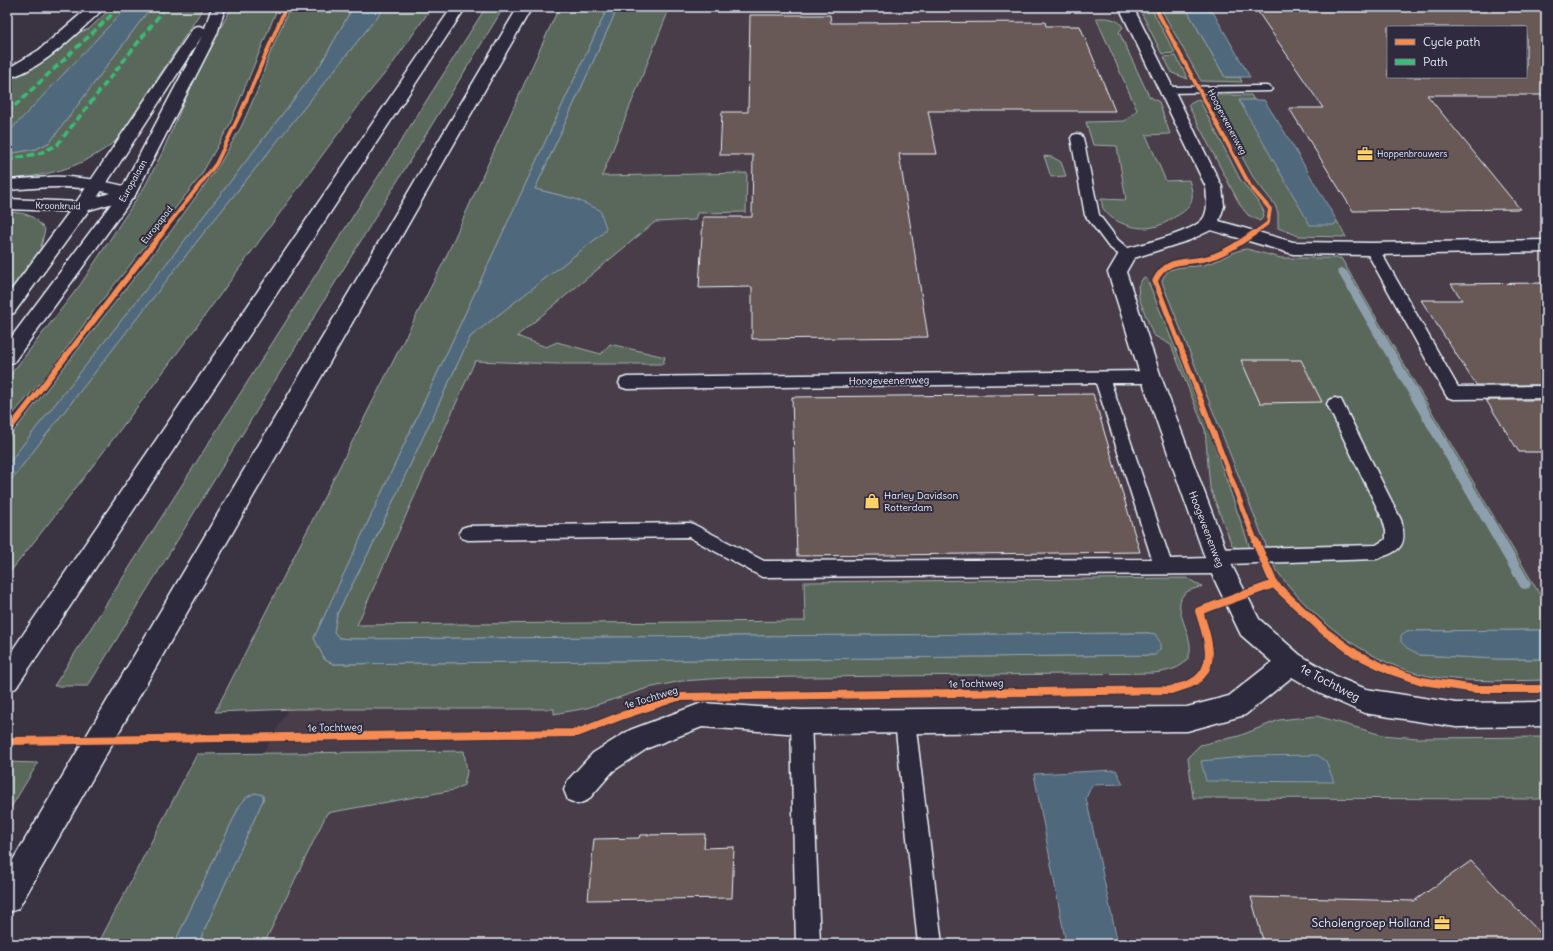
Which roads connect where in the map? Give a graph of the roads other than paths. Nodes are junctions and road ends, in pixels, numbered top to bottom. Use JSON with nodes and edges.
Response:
{"nodes":[{"id":1,"x":97,"y":7,"type":"edge"},
{"id":2,"x":218,"y":7,"type":"edge"},
{"id":3,"x":459,"y":7,"type":"edge"},
{"id":4,"x":525,"y":7,"type":"edge"},
{"id":5,"x":1126,"y":7,"type":"edge"},
{"id":6,"x":7,"y":74,"type":"edge"},
{"id":7,"x":1266,"y":89,"type":"dead end"},
{"id":8,"x":1167,"y":90,"type":"junction"},
{"id":9,"x":1077,"y":138,"type":"dead end"},
{"id":10,"x":97,"y":184,"type":"junction"},
{"id":11,"x":7,"y":185,"type":"edge"},
{"id":12,"x":128,"y":193,"type":"junction"},
{"id":13,"x":7,"y":204,"type":"edge"},
{"id":14,"x":82,"y":207,"type":"junction"},
{"id":15,"x":1209,"y":224,"type":"junction"},
{"id":16,"x":1546,"y":246,"type":"edge"},
{"id":17,"x":1372,"y":249,"type":"junction"},
{"id":18,"x":1126,"y":254,"type":"junction"},
{"id":19,"x":7,"y":309,"type":"edge"},
{"id":20,"x":7,"y":357,"type":"edge"},
{"id":21,"x":1151,"y":377,"type":"junction"},
{"id":22,"x":1102,"y":378,"type":"junction"},
{"id":23,"x":627,"y":383,"type":"dead end"},
{"id":24,"x":1546,"y":392,"type":"edge"},
{"id":25,"x":1335,"y":404,"type":"dead end"},
{"id":26,"x":468,"y":533,"type":"dead end"},
{"id":27,"x":1219,"y":562,"type":"junction"},
{"id":28,"x":1163,"y":566,"type":"junction"},
{"id":29,"x":1291,"y":663,"type":"junction"},
{"id":30,"x":7,"y":680,"type":"edge"},
{"id":31,"x":1546,"y":714,"type":"edge"},
{"id":32,"x":905,"y":721,"type":"junction"},
{"id":33,"x":801,"y":722,"type":"junction"},
{"id":34,"x":578,"y":790,"type":"dead end"},
{"id":35,"x":7,"y":898,"type":"edge"},
{"id":36,"x":808,"y":944,"type":"edge"},
{"id":37,"x":930,"y":944,"type":"edge"}],
"edges":[{"from":1,"to":6,"type":"main road"},
{"from":2,"to":10,"type":"main road","name":"Europalaan"},
{"from":2,"to":12,"type":"main road","name":"Europalaan"},
{"from":3,"to":30,"type":"main road"},
{"from":4,"to":35,"type":"main road"},
{"from":5,"to":8,"type":"main road"},
{"from":7,"to":8,"type":"lane"},
{"from":8,"to":15,"type":"main road"},
{"from":9,"to":18,"type":"lane"},
{"from":10,"to":11,"type":"main road"},
{"from":10,"to":12,"type":"main road"},
{"from":10,"to":14,"type":"main road","name":"Europalaan"},
{"from":12,"to":14,"type":"main road","name":"Kroonkruid"},
{"from":12,"to":20,"type":"main road","name":"Europalaan"},
{"from":13,"to":14,"type":"main road","name":"Kroonkruid"},
{"from":14,"to":19,"type":"main road","name":"Europalaan"},
{"from":15,"to":17,"type":"main road"},
{"from":15,"to":18,"type":"main road"},
{"from":16,"to":17,"type":"main road"},
{"from":17,"to":24,"type":"lane"},
{"from":18,"to":21,"type":"main road","name":"Hoogeveenenweg"},
{"from":21,"to":22,"type":"lane","name":"Hoogeveenenweg"},
{"from":21,"to":27,"type":"main road","name":"Hoogeveenenweg"},
{"from":22,"to":23,"type":"lane","name":"Hoogeveenenweg"},
{"from":22,"to":28,"type":"lane"},
{"from":25,"to":27,"type":"lane"},
{"from":26,"to":28,"type":"lane"},
{"from":27,"to":28,"type":"lane"},
{"from":27,"to":29,"type":"main road","name":"Hoogeveenenweg"},
{"from":29,"to":31,"type":"main road","name":"1e Tochtweg"},
{"from":29,"to":32,"type":"main road","name":"1e Tochtweg"},
{"from":32,"to":33,"type":"main road","name":"1e Tochtweg"},
{"from":32,"to":37,"type":"lane"},
{"from":33,"to":34,"type":"main road","name":"1e Tochtweg"},
{"from":33,"to":36,"type":"lane"}]}
